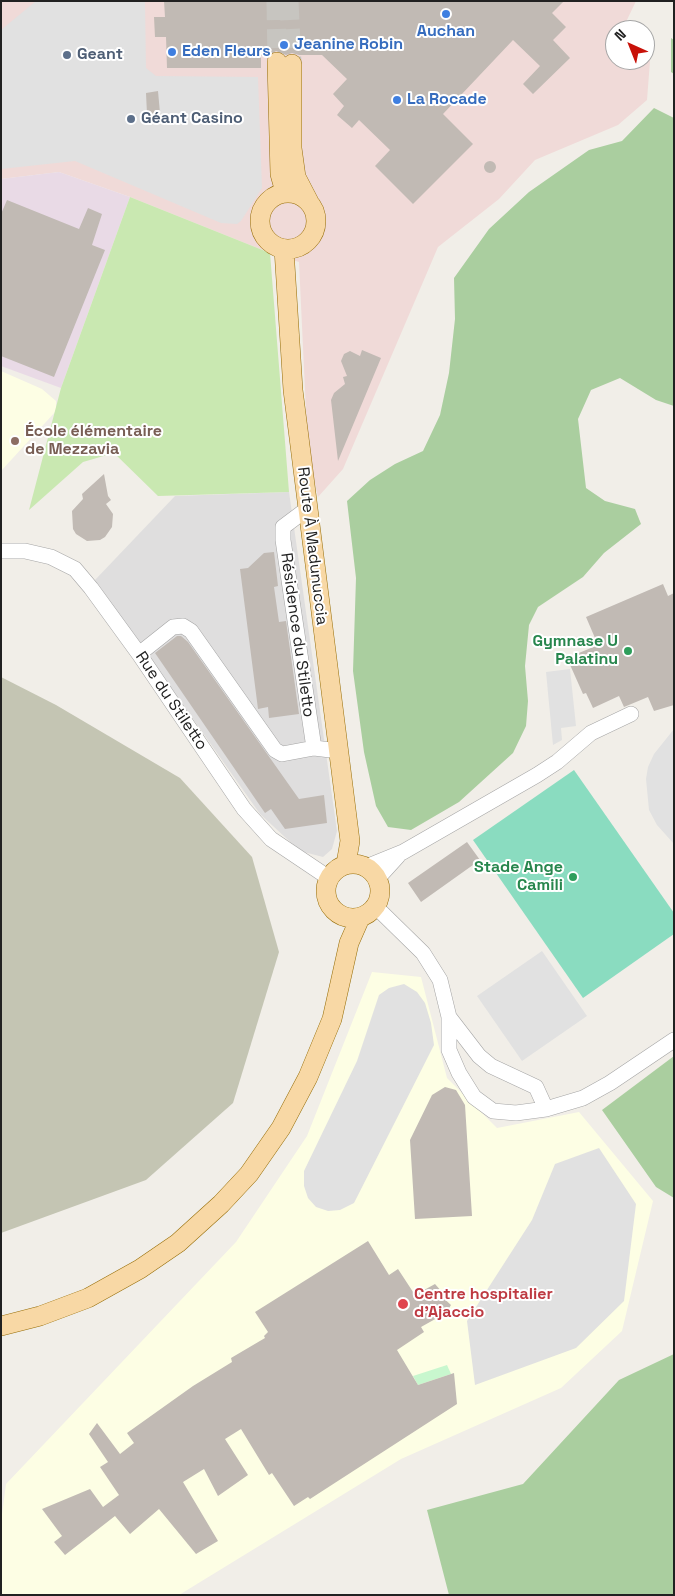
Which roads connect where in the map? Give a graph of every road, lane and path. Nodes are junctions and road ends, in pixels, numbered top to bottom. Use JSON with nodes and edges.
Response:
{"nodes":[{"id":1,"x":285,"y":192,"type":"junction"},
{"id":2,"x":310,"y":202,"type":"junction"},
{"id":3,"x":284,"y":249,"type":"junction"},
{"id":4,"x":307,"y":509,"type":"junction"},
{"id":5,"x":1,"y":551,"type":"edge"},
{"id":6,"x":139,"y":654,"type":"junction"},
{"id":7,"x":631,"y":714,"type":"dead end"},
{"id":8,"x":314,"y":748,"type":"junction"},
{"id":9,"x":339,"y":751,"type":"junction"},
{"id":10,"x":363,"y":868,"type":"junction"},
{"id":11,"x":329,"y":878,"type":"junction"},
{"id":12,"x":376,"y":907,"type":"junction"},
{"id":13,"x":351,"y":917,"type":"junction"},
{"id":14,"x":449,"y":1017,"type":"junction"},
{"id":15,"x":674,"y":1040,"type":"edge"},
{"id":16,"x":546,"y":1109,"type":"junction"},
{"id":17,"x":1,"y":1326,"type":"edge"}],
"edges":[{"from":1,"to":2,"type":"main road"},
{"from":1,"to":2,"type":"main road"},
{"from":1,"to":3,"type":"main road"},
{"from":2,"to":3,"type":"main road"},
{"from":3,"to":4,"type":"main road","name":"Route À Madunuccia"},
{"from":4,"to":8,"type":"street","name":"Résidence du Stiletto"},
{"from":4,"to":9,"type":"main road","name":"Route À Madunuccia"},
{"from":5,"to":6,"type":"street","name":"Rue du Stiletto"},
{"from":6,"to":8,"type":"street"},
{"from":6,"to":11,"type":"street","name":"Rue du Stiletto"},
{"from":7,"to":10,"type":"street"},
{"from":8,"to":9,"type":"street"},
{"from":9,"to":10,"type":"main road","name":"Route À Madunuccia"},
{"from":10,"to":11,"type":"main road"},
{"from":10,"to":12,"type":"main road"},
{"from":11,"to":13,"type":"main road"},
{"from":12,"to":13,"type":"main road"},
{"from":12,"to":14,"type":"street"},
{"from":13,"to":17,"type":"main road"},
{"from":14,"to":16,"type":"street"},
{"from":14,"to":16,"type":"street"},
{"from":15,"to":16,"type":"street"}]}
